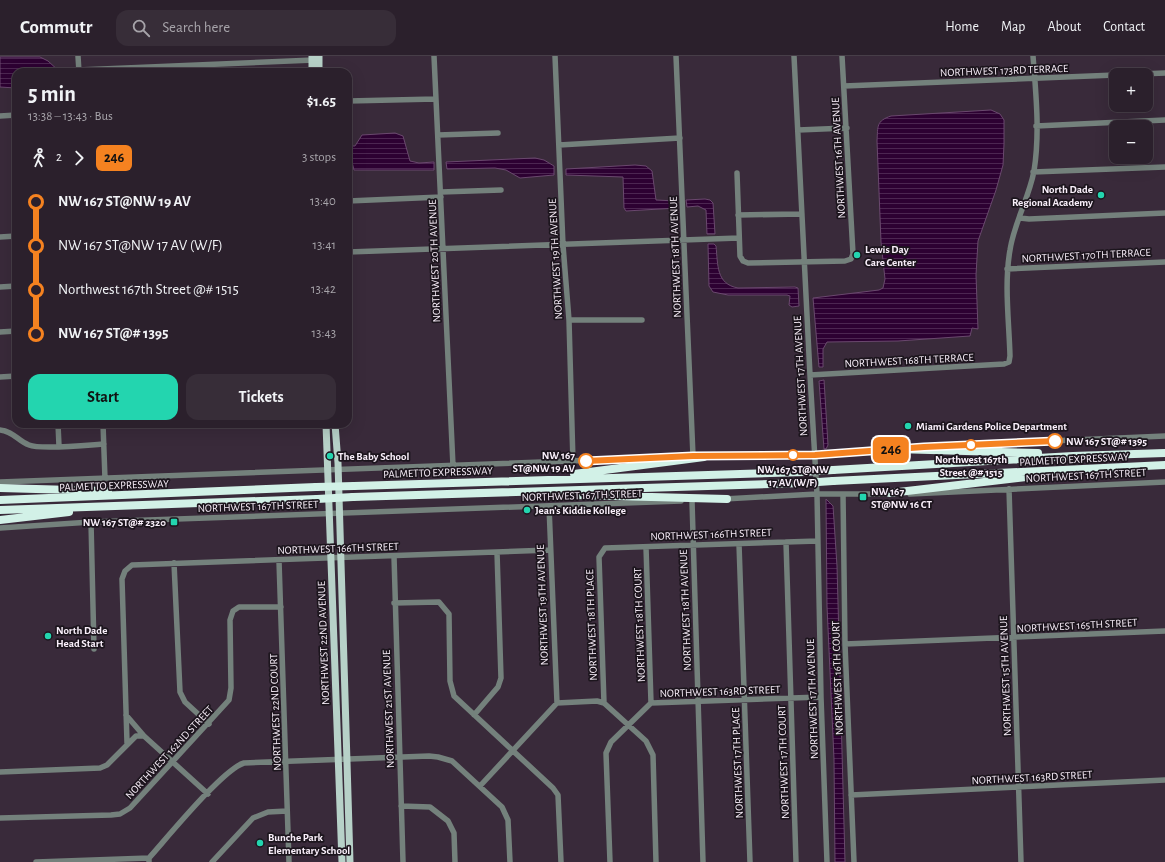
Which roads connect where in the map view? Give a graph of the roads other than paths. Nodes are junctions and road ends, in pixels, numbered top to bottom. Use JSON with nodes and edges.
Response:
{"nodes":[{"id":1,"x":78,"y":56,"type":"edge"},
{"id":2,"x":434,"y":56,"type":"edge"},
{"id":3,"x":555,"y":56,"type":"edge"},
{"id":4,"x":676,"y":56,"type":"edge"},
{"id":5,"x":794,"y":56,"type":"edge"},
{"id":6,"x":842,"y":56,"type":"edge"},
{"id":7,"x":1033,"y":56,"type":"edge"},
{"id":8,"x":315,"y":58,"type":"edge"},
{"id":9,"x":78,"y":68,"type":"edge"},
{"id":10,"x":133,"y":68,"type":"edge"},
{"id":11,"x":313,"y":68,"type":"edge"},
{"id":12,"x":319,"y":68,"type":"edge"},
{"id":13,"x":1165,"y":73,"type":"edge"},
{"id":14,"x":1034,"y":78,"type":"junction"},
{"id":15,"x":844,"y":86,"type":"junction"},
{"id":16,"x":436,"y":99,"type":"junction"},
{"id":17,"x":352,"y":101,"type":"edge"},
{"id":18,"x":12,"y":115,"type":"edge"},
{"id":19,"x":0,"y":116,"type":"edge"},
{"id":20,"x":1165,"y":120,"type":"edge"},
{"id":21,"x":1036,"y":126,"type":"junction"},
{"id":22,"x":846,"y":128,"type":"junction"},
{"id":23,"x":798,"y":130,"type":"junction"},
{"id":24,"x":498,"y":133,"type":"dead end"},
{"id":25,"x":438,"y":135,"type":"junction"},
{"id":26,"x":680,"y":138,"type":"junction"},
{"id":27,"x":559,"y":145,"type":"junction"},
{"id":28,"x":1165,"y":167,"type":"edge"},
{"id":29,"x":1034,"y":172,"type":"junction"},
{"id":30,"x":737,"y":173,"type":"dead end"},
{"id":31,"x":501,"y":190,"type":"dead end"},
{"id":32,"x":441,"y":195,"type":"junction"},
{"id":33,"x":352,"y":201,"type":"edge"},
{"id":34,"x":1165,"y":213,"type":"edge"},
{"id":35,"x":802,"y":214,"type":"junction"},
{"id":36,"x":738,"y":215,"type":"junction"},
{"id":37,"x":1020,"y":218,"type":"junction"},
{"id":38,"x":12,"y":236,"type":"edge"},
{"id":39,"x":0,"y":237,"type":"edge"},
{"id":40,"x":739,"y":238,"type":"junction"},
{"id":41,"x":684,"y":240,"type":"junction"},
{"id":42,"x":563,"y":245,"type":"junction"},
{"id":43,"x":443,"y":249,"type":"junction"},
{"id":44,"x":352,"y":252,"type":"edge"},
{"id":45,"x":1165,"y":262,"type":"edge"},
{"id":46,"x":805,"y":263,"type":"junction"},
{"id":47,"x":1007,"y":269,"type":"junction"},
{"id":48,"x":0,"y":286,"type":"edge"},
{"id":49,"x":12,"y":286,"type":"edge"},
{"id":50,"x":569,"y":320,"type":"junction"},
{"id":51,"x":642,"y":320,"type":"dead end"},
{"id":52,"x":12,"y":331,"type":"edge"},
{"id":53,"x":0,"y":332,"type":"edge"},
{"id":54,"x":810,"y":375,"type":"junction"},
{"id":55,"x":12,"y":376,"type":"edge"},
{"id":56,"x":0,"y":377,"type":"edge"},
{"id":57,"x":58,"y":428,"type":"edge"},
{"id":58,"x":103,"y":428,"type":"edge"},
{"id":59,"x":326,"y":428,"type":"edge"},
{"id":60,"x":335,"y":428,"type":"edge"},
{"id":61,"x":0,"y":430,"type":"edge"},
{"id":62,"x":1165,"y":436,"type":"edge"},
{"id":63,"x":104,"y":444,"type":"junction"},
{"id":64,"x":59,"y":446,"type":"junction"},
{"id":65,"x":895,"y":449,"type":"junction"},
{"id":66,"x":1165,"y":453,"type":"edge"},
{"id":67,"x":815,"y":455,"type":"junction"},
{"id":68,"x":693,"y":456,"type":"junction"},
{"id":69,"x":1072,"y":456,"type":"junction"},
{"id":70,"x":704,"y":457,"type":"junction"},
{"id":71,"x":573,"y":462,"type":"junction"},
{"id":72,"x":1165,"y":465,"type":"edge"},
{"id":73,"x":453,"y":466,"type":"junction"},
{"id":74,"x":338,"y":470,"type":"junction"},
{"id":75,"x":327,"y":471,"type":"junction"},
{"id":76,"x":1052,"y":471,"type":"junction"},
{"id":77,"x":105,"y":479,"type":"junction"},
{"id":78,"x":503,"y":481,"type":"junction"},
{"id":79,"x":0,"y":482,"type":"edge"},
{"id":80,"x":1165,"y":482,"type":"edge"},
{"id":81,"x":0,"y":488,"type":"edge"},
{"id":82,"x":1009,"y":489,"type":"junction"},
{"id":83,"x":539,"y":491,"type":"junction"},
{"id":84,"x":817,"y":494,"type":"junction"},
{"id":85,"x":843,"y":494,"type":"junction"},
{"id":86,"x":890,"y":494,"type":"junction"},
{"id":87,"x":149,"y":495,"type":"junction"},
{"id":88,"x":727,"y":499,"type":"junction"},
{"id":89,"x":0,"y":500,"type":"edge"},
{"id":90,"x":692,"y":501,"type":"junction"},
{"id":91,"x":549,"y":506,"type":"junction"},
{"id":92,"x":105,"y":507,"type":"junction"},
{"id":93,"x":0,"y":510,"type":"edge"},
{"id":94,"x":329,"y":513,"type":"junction"},
{"id":95,"x":338,"y":513,"type":"junction"},
{"id":96,"x":0,"y":520,"type":"edge"},
{"id":97,"x":90,"y":522,"type":"junction"},
{"id":98,"x":0,"y":528,"type":"edge"},
{"id":99,"x":818,"y":541,"type":"junction"},
{"id":100,"x":786,"y":542,"type":"junction"},
{"id":101,"x":739,"y":544,"type":"junction"},
{"id":102,"x":693,"y":545,"type":"junction"},
{"id":103,"x":646,"y":546,"type":"junction"},
{"id":104,"x":605,"y":548,"type":"joint"},
{"id":105,"x":550,"y":550,"type":"junction"},
{"id":106,"x":497,"y":552,"type":"junction"},
{"id":107,"x":394,"y":556,"type":"junction"},
{"id":108,"x":340,"y":557,"type":"junction"},
{"id":109,"x":330,"y":558,"type":"junction"},
{"id":110,"x":279,"y":560,"type":"junction"},
{"id":111,"x":174,"y":563,"type":"junction"},
{"id":112,"x":394,"y":603,"type":"junction"},
{"id":113,"x":281,"y":607,"type":"junction"},
{"id":114,"x":1165,"y":630,"type":"edge"},
{"id":115,"x":1013,"y":637,"type":"junction"},
{"id":116,"x":846,"y":644,"type":"junction"},
{"id":117,"x":94,"y":649,"type":"dead end"},
{"id":118,"x":821,"y":697,"type":"junction"},
{"id":119,"x":791,"y":699,"type":"junction"},
{"id":120,"x":745,"y":700,"type":"junction"},
{"id":121,"x":698,"y":702,"type":"junction"},
{"id":122,"x":557,"y":703,"type":"junction"},
{"id":123,"x":604,"y":703,"type":"junction"},
{"id":124,"x":651,"y":703,"type":"junction"},
{"id":125,"x":474,"y":715,"type":"junction"},
{"id":126,"x":129,"y":723,"type":"junction"},
{"id":127,"x":209,"y":724,"type":"junction"},
{"id":128,"x":629,"y":724,"type":"junction"},
{"id":129,"x":137,"y":729,"type":"junction"},
{"id":130,"x":126,"y":736,"type":"junction"},
{"id":131,"x":144,"y":736,"type":"junction"},
{"id":132,"x":134,"y":737,"type":"junction"},
{"id":133,"x":127,"y":743,"type":"junction"},
{"id":134,"x":513,"y":751,"type":"junction"},
{"id":135,"x":399,"y":758,"type":"junction"},
{"id":136,"x":338,"y":760,"type":"junction"},
{"id":137,"x":347,"y":760,"type":"junction"},
{"id":138,"x":172,"y":762,"type":"junction"},
{"id":139,"x":286,"y":762,"type":"junction"},
{"id":140,"x":0,"y":772,"type":"edge"},
{"id":141,"x":1165,"y":780,"type":"edge"},
{"id":142,"x":480,"y":786,"type":"junction"},
{"id":143,"x":1018,"y":788,"type":"junction"},
{"id":144,"x":208,"y":794,"type":"junction"},
{"id":145,"x":851,"y":795,"type":"junction"},
{"id":146,"x":401,"y":806,"type":"junction"},
{"id":147,"x":288,"y":811,"type":"junction"},
{"id":148,"x":0,"y":818,"type":"edge"},
{"id":149,"x":150,"y":860,"type":"edge"},
{"id":150,"x":36,"y":862,"type":"edge"},
{"id":151,"x":212,"y":862,"type":"edge"},
{"id":152,"x":289,"y":862,"type":"edge"},
{"id":153,"x":342,"y":862,"type":"edge"},
{"id":154,"x":350,"y":862,"type":"edge"},
{"id":155,"x":403,"y":862,"type":"edge"},
{"id":156,"x":455,"y":862,"type":"edge"},
{"id":157,"x":510,"y":862,"type":"edge"},
{"id":158,"x":561,"y":862,"type":"edge"},
{"id":159,"x":610,"y":862,"type":"edge"},
{"id":160,"x":656,"y":862,"type":"edge"},
{"id":161,"x":703,"y":862,"type":"edge"},
{"id":162,"x":750,"y":862,"type":"edge"},
{"id":163,"x":796,"y":862,"type":"edge"},
{"id":164,"x":827,"y":862,"type":"edge"},
{"id":165,"x":854,"y":862,"type":"edge"},
{"id":166,"x":1021,"y":862,"type":"edge"}],
"edges":[{"from":1,"to":9,"type":"street"},
{"from":2,"to":16,"type":"street","name":"NORTHWEST 20TH AVENUE"},
{"from":3,"to":27,"type":"street","name":"NORTHWEST 19TH AVENUE"},
{"from":4,"to":26,"type":"street","name":"NORTHWEST 18TH AVENUE"},
{"from":5,"to":23,"type":"street","name":"NORTHWEST 17TH AVENUE"},
{"from":6,"to":15,"type":"street","name":"NORTHWEST 16TH AVENUE"},
{"from":7,"to":14,"type":"street"},
{"from":8,"to":10,"type":"street"},
{"from":8,"to":11,"type":"main road"},
{"from":8,"to":12,"type":"main road"},
{"from":13,"to":14,"type":"street","name":"NORTHWEST 173RD TERRACE"},
{"from":14,"to":15,"type":"street","name":"NORTHWEST 173RD TERRACE"},
{"from":14,"to":21,"type":"street"},
{"from":15,"to":22,"type":"street","name":"NORTHWEST 16TH AVENUE"},
{"from":16,"to":17,"type":"street"},
{"from":16,"to":25,"type":"street","name":"NORTHWEST 20TH AVENUE"},
{"from":18,"to":19,"type":"street"},
{"from":20,"to":21,"type":"street"},
{"from":21,"to":29,"type":"street"},
{"from":22,"to":23,"type":"street"},
{"from":22,"to":46,"type":"street","name":"NORTHWEST 16TH AVENUE"},
{"from":23,"to":35,"type":"street","name":"NORTHWEST 17TH AVENUE"},
{"from":24,"to":25,"type":"street"},
{"from":25,"to":32,"type":"street","name":"NORTHWEST 20TH AVENUE"},
{"from":26,"to":27,"type":"street"},
{"from":26,"to":41,"type":"street","name":"NORTHWEST 18TH AVENUE"},
{"from":27,"to":42,"type":"street","name":"NORTHWEST 19TH AVENUE"},
{"from":28,"to":29,"type":"street"},
{"from":29,"to":37,"type":"street"},
{"from":30,"to":36,"type":"street"},
{"from":31,"to":32,"type":"street"},
{"from":32,"to":33,"type":"street"},
{"from":32,"to":43,"type":"street","name":"NORTHWEST 20TH AVENUE"},
{"from":34,"to":37,"type":"street"},
{"from":35,"to":36,"type":"street"},
{"from":35,"to":46,"type":"street","name":"NORTHWEST 17TH AVENUE"},
{"from":36,"to":40,"type":"street"},
{"from":37,"to":47,"type":"street"},
{"from":38,"to":39,"type":"street"},
{"from":40,"to":41,"type":"street"},
{"from":40,"to":46,"type":"street"},
{"from":41,"to":42,"type":"street"},
{"from":41,"to":68,"type":"street","name":"NORTHWEST 18TH AVENUE"},
{"from":42,"to":43,"type":"street"},
{"from":42,"to":50,"type":"street","name":"NORTHWEST 19TH AVENUE"},
{"from":43,"to":44,"type":"street"},
{"from":43,"to":73,"type":"street","name":"NORTHWEST 20TH AVENUE"},
{"from":45,"to":47,"type":"street","name":"NORTHWEST 170TH TERRACE"},
{"from":46,"to":54,"type":"street","name":"NORTHWEST 17TH AVENUE"},
{"from":47,"to":54,"type":"street","name":"NORTHWEST 168TH TERRACE"},
{"from":48,"to":49,"type":"street"},
{"from":50,"to":51,"type":"street"},
{"from":50,"to":71,"type":"street","name":"NORTHWEST 19TH AVENUE"},
{"from":52,"to":53,"type":"street"},
{"from":54,"to":67,"type":"street","name":"NORTHWEST 17TH AVENUE"},
{"from":55,"to":56,"type":"street"},
{"from":57,"to":64,"type":"street"},
{"from":58,"to":63,"type":"street"},
{"from":59,"to":75,"type":"main road","name":"NORTHWEST 22ND AVENUE"},
{"from":60,"to":74,"type":"main road","name":"NORTHWEST 22ND AVENUE"},
{"from":61,"to":64,"type":"street"},
{"from":62,"to":65,"type":"street"},
{"from":63,"to":64,"type":"street"},
{"from":63,"to":77,"type":"street"},
{"from":65,"to":67,"type":"street"},
{"from":65,"to":69,"type":"highway"},
{"from":66,"to":69,"type":"highway","name":"PALMETTO EXPRESSWAY"},
{"from":67,"to":70,"type":"street"},
{"from":67,"to":84,"type":"street","name":"NORTHWEST 17TH AVENUE"},
{"from":68,"to":70,"type":"street"},
{"from":68,"to":71,"type":"street"},
{"from":69,"to":78,"type":"highway","name":"PALMETTO EXPRESSWAY","bridge":true},
{"from":70,"to":78,"type":"highway"},
{"from":71,"to":73,"type":"street"},
{"from":72,"to":76,"type":"highway","name":"PALMETTO EXPRESSWAY"},
{"from":73,"to":74,"type":"street"},
{"from":74,"to":75,"type":"street"},
{"from":74,"to":95,"type":"main road","name":"NORTHWEST 22ND AVENUE"},
{"from":75,"to":77,"type":"street"},
{"from":75,"to":94,"type":"main road","name":"NORTHWEST 22ND AVENUE"},
{"from":76,"to":83,"type":"highway","name":"PALMETTO EXPRESSWAY","bridge":true},
{"from":76,"to":86,"type":"highway"},
{"from":77,"to":79,"type":"street"},
{"from":78,"to":87,"type":"highway","name":"PALMETTO EXPRESSWAY","bridge":true},
{"from":80,"to":82,"type":"street","name":"NORTHWEST 167TH STREET"},
{"from":81,"to":87,"type":"highway"},
{"from":82,"to":86,"type":"street","name":"NORTHWEST 167TH STREET"},
{"from":82,"to":115,"type":"street","name":"NORTHWEST 15TH AVENUE"},
{"from":83,"to":88,"type":"highway"},
{"from":83,"to":92,"type":"highway","name":"PALMETTO EXPRESSWAY","bridge":true},
{"from":84,"to":85,"type":"street","name":"NORTHWEST 167TH STREET"},
{"from":84,"to":88,"type":"street","name":"NORTHWEST 167TH STREET"},
{"from":84,"to":99,"type":"street","name":"NORTHWEST 17TH AVENUE"},
{"from":85,"to":86,"type":"street","name":"NORTHWEST 167TH STREET"},
{"from":85,"to":116,"type":"street","name":"NORTHWEST 16TH COURT"},
{"from":87,"to":89,"type":"highway","name":"PALMETTO EXPRESSWAY"},
{"from":88,"to":90,"type":"street","name":"NORTHWEST 167TH STREET"},
{"from":90,"to":91,"type":"street","name":"NORTHWEST 167TH STREET"},
{"from":90,"to":102,"type":"street","name":"NORTHWEST 18TH AVENUE"},
{"from":91,"to":95,"type":"street","name":"NORTHWEST 167TH STREET"},
{"from":91,"to":105,"type":"street","name":"NORTHWEST 19TH AVENUE"},
{"from":92,"to":93,"type":"highway","name":"PALMETTO EXPRESSWAY"},
{"from":92,"to":96,"type":"highway"},
{"from":94,"to":95,"type":"street","name":"NORTHWEST 167TH STREET"},
{"from":94,"to":97,"type":"street","name":"NORTHWEST 167TH STREET"},
{"from":94,"to":109,"type":"main road","name":"NORTHWEST 22ND AVENUE"},
{"from":95,"to":108,"type":"main road","name":"NORTHWEST 22ND AVENUE"},
{"from":97,"to":98,"type":"street","name":"NORTHWEST 167TH STREET"},
{"from":97,"to":117,"type":"street"},
{"from":99,"to":100,"type":"street","name":"NORTHWEST 166TH STREET"},
{"from":99,"to":118,"type":"street","name":"NORTHWEST 17TH AVENUE"},
{"from":100,"to":101,"type":"street","name":"NORTHWEST 166TH STREET"},
{"from":100,"to":119,"type":"street","name":"NORTHWEST 17TH COURT"},
{"from":101,"to":102,"type":"street","name":"NORTHWEST 166TH STREET"},
{"from":101,"to":120,"type":"street","name":"NORTHWEST 17TH PLACE"},
{"from":102,"to":103,"type":"street","name":"NORTHWEST 166TH STREET"},
{"from":102,"to":121,"type":"street","name":"NORTHWEST 18TH AVENUE"},
{"from":103,"to":104,"type":"street","name":"NORTHWEST 166TH STREET"},
{"from":103,"to":124,"type":"street","name":"NORTHWEST 18TH COURT"},
{"from":104,"to":123,"type":"street","name":"NORTHWEST 18TH PLACE"},
{"from":105,"to":106,"type":"street","name":"NORTHWEST 166TH STREET"},
{"from":105,"to":122,"type":"street","name":"NORTHWEST 19TH AVENUE"},
{"from":106,"to":107,"type":"street","name":"NORTHWEST 166TH STREET"},
{"from":106,"to":125,"type":"street"},
{"from":107,"to":108,"type":"street","name":"NORTHWEST 166TH STREET"},
{"from":107,"to":112,"type":"street","name":"NORTHWEST 21ST AVENUE"},
{"from":108,"to":109,"type":"street","name":"NORTHWEST 166TH STREET"},
{"from":108,"to":137,"type":"main road","name":"NORTHWEST 22ND AVENUE"},
{"from":109,"to":110,"type":"street","name":"NORTHWEST 166TH STREET"},
{"from":109,"to":136,"type":"main road","name":"NORTHWEST 22ND AVENUE"},
{"from":110,"to":111,"type":"street","name":"NORTHWEST 166TH STREET"},
{"from":110,"to":113,"type":"street","name":"NORTHWEST 22ND COURT"},
{"from":111,"to":126,"type":"street","name":"NORTHWEST 166TH STREET"},
{"from":111,"to":127,"type":"street"},
{"from":112,"to":125,"type":"street"},
{"from":112,"to":135,"type":"street","name":"NORTHWEST 21ST AVENUE"},
{"from":113,"to":127,"type":"street","name":"NORTHWEST 162ND STREET"},
{"from":113,"to":139,"type":"street","name":"NORTHWEST 22ND COURT"},
{"from":114,"to":115,"type":"street","name":"NORTHWEST 165TH STREET"},
{"from":115,"to":116,"type":"street","name":"NORTHWEST 165TH STREET"},
{"from":115,"to":143,"type":"street","name":"NORTHWEST 15TH AVENUE"},
{"from":116,"to":145,"type":"street","name":"NORTHWEST 16TH COURT"},
{"from":118,"to":119,"type":"street","name":"NORTHWEST 163RD STREET"},
{"from":118,"to":164,"type":"street","name":"NORTHWEST 17TH AVENUE"},
{"from":119,"to":120,"type":"street","name":"NORTHWEST 163RD STREET"},
{"from":119,"to":163,"type":"street","name":"NORTHWEST 17TH COURT"},
{"from":120,"to":121,"type":"street","name":"NORTHWEST 163RD STREET"},
{"from":120,"to":162,"type":"street","name":"NORTHWEST 17TH PLACE"},
{"from":121,"to":124,"type":"street","name":"NORTHWEST 163RD STREET"},
{"from":121,"to":161,"type":"street","name":"NORTHWEST 18TH AVENUE"},
{"from":122,"to":123,"type":"street"},
{"from":122,"to":134,"type":"street"},
{"from":123,"to":128,"type":"street"},
{"from":124,"to":128,"type":"street","name":"NORTHWEST 163RD STREET"},
{"from":125,"to":134,"type":"street"},
{"from":126,"to":129,"type":"street"},
{"from":126,"to":130,"type":"street"},
{"from":127,"to":138,"type":"street","name":"NORTHWEST 162ND STREET"},
{"from":128,"to":159,"type":"street"},
{"from":128,"to":160,"type":"street"},
{"from":129,"to":131,"type":"street"},
{"from":129,"to":132,"type":"street"},
{"from":130,"to":132,"type":"street"},
{"from":130,"to":133,"type":"street"},
{"from":131,"to":132,"type":"street"},
{"from":131,"to":138,"type":"street"},
{"from":132,"to":133,"type":"street"},
{"from":133,"to":140,"type":"street"},
{"from":134,"to":142,"type":"street"},
{"from":134,"to":158,"type":"street"},
{"from":135,"to":137,"type":"street"},
{"from":135,"to":142,"type":"street"},
{"from":135,"to":146,"type":"street","name":"NORTHWEST 21ST AVENUE"},
{"from":136,"to":137,"type":"street"},
{"from":136,"to":139,"type":"street"},
{"from":136,"to":153,"type":"main road","name":"NORTHWEST 22ND AVENUE"},
{"from":137,"to":154,"type":"main road","name":"NORTHWEST 22ND AVENUE"},
{"from":138,"to":144,"type":"street"},
{"from":138,"to":148,"type":"street","name":"NORTHWEST 162ND STREET"},
{"from":139,"to":144,"type":"street"},
{"from":139,"to":147,"type":"street","name":"NORTHWEST 22ND COURT"},
{"from":141,"to":143,"type":"street","name":"NORTHWEST 163RD STREET"},
{"from":142,"to":157,"type":"street"},
{"from":143,"to":145,"type":"street","name":"NORTHWEST 163RD STREET"},
{"from":143,"to":166,"type":"street","name":"NORTHWEST 15TH AVENUE"},
{"from":144,"to":149,"type":"street"},
{"from":145,"to":165,"type":"street","name":"NORTHWEST 16TH COURT"},
{"from":146,"to":155,"type":"street","name":"NORTHWEST 21ST AVENUE"},
{"from":146,"to":156,"type":"street"},
{"from":147,"to":151,"type":"street"},
{"from":147,"to":152,"type":"street","name":"NORTHWEST 22ND COURT"},
{"from":149,"to":150,"type":"street"}]}
